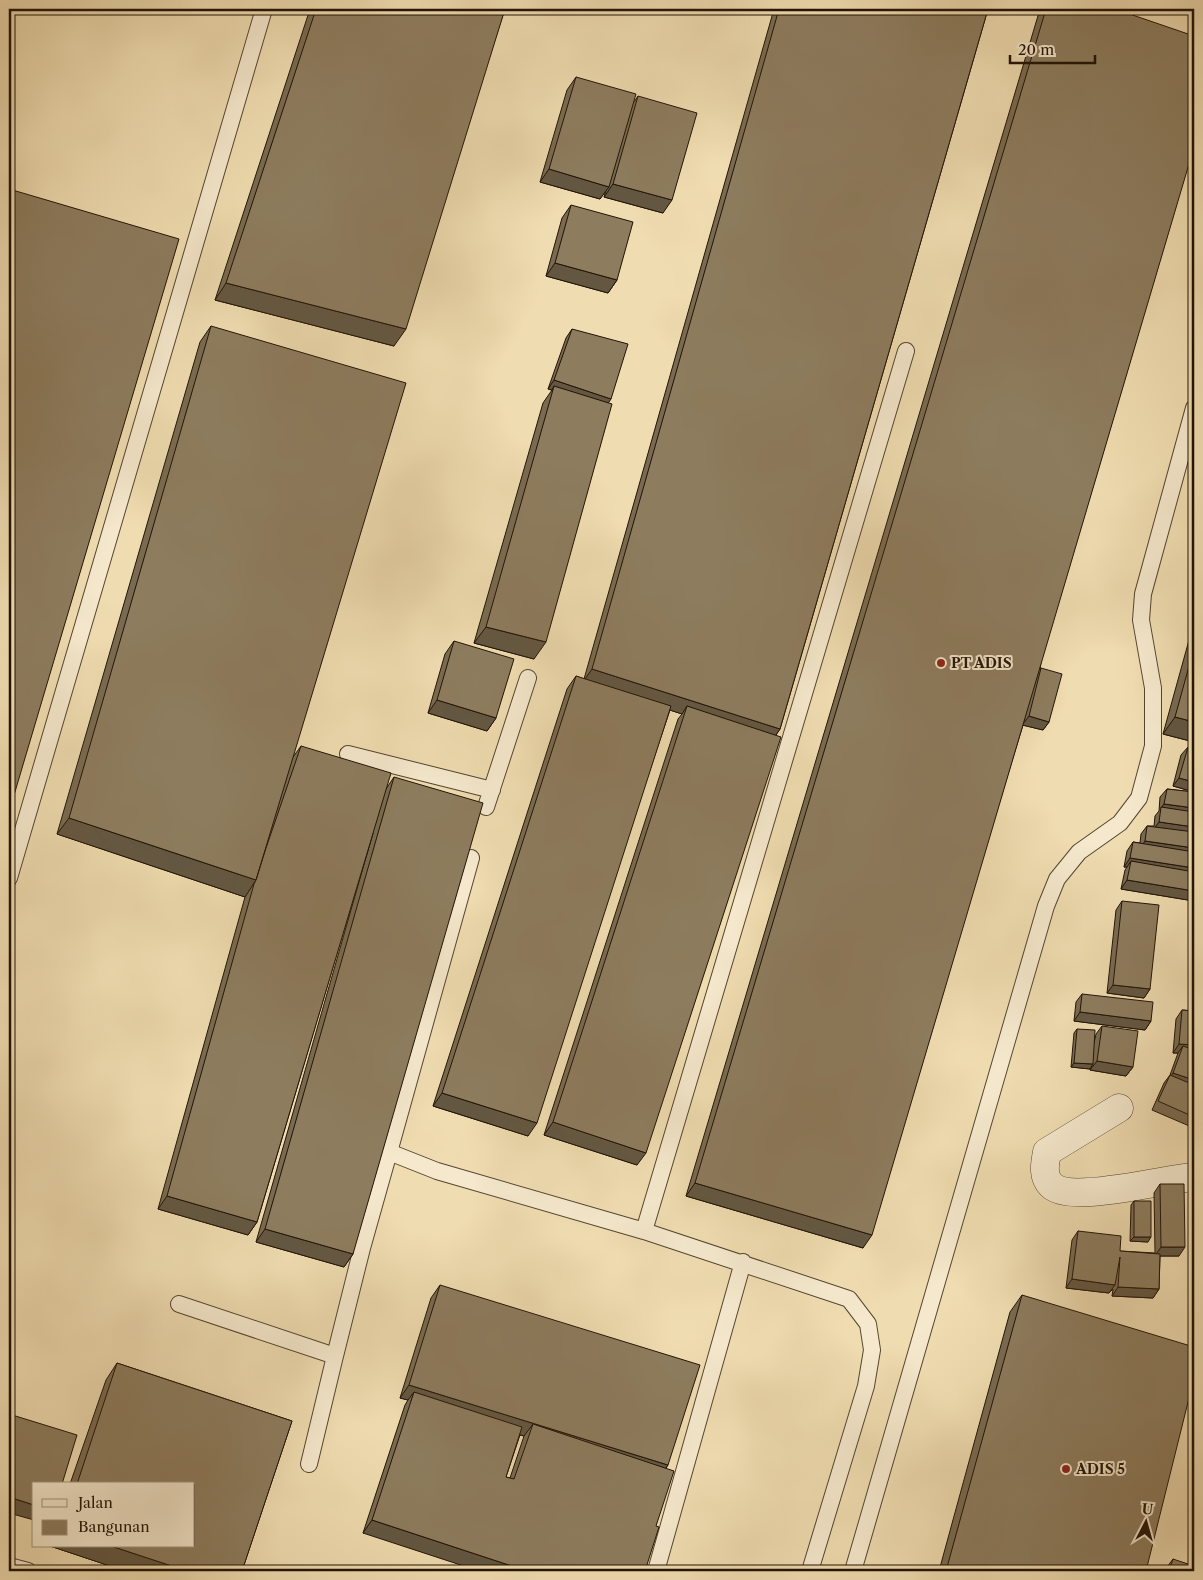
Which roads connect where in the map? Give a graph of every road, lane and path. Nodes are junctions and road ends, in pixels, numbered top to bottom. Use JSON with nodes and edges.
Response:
{"nodes":[{"id":1,"x":264,"y":9,"type":"edge"},
{"id":2,"x":906,"y":351,"type":"dead end"},
{"id":3,"x":1194,"y":408,"type":"edge"},
{"id":4,"x":528,"y":678,"type":"dead end"},
{"id":5,"x":348,"y":754,"type":"dead end"},
{"id":6,"x":492,"y":790,"type":"junction"},
{"id":7,"x":486,"y":807,"type":"dead end"},
{"id":8,"x":472,"y":858,"type":"edge"},
{"id":9,"x":10,"y":869,"type":"edge"},
{"id":10,"x":1119,"y":1108,"type":"dead end"},
{"id":11,"x":389,"y":1152,"type":"junction"},
{"id":12,"x":1194,"y":1177,"type":"edge"},
{"id":13,"x":644,"y":1231,"type":"junction"},
{"id":14,"x":743,"y":1262,"type":"junction"},
{"id":15,"x":179,"y":1304,"type":"dead end"},
{"id":16,"x":335,"y":1356,"type":"junction"},
{"id":17,"x":309,"y":1464,"type":"dead end"},
{"id":18,"x":9,"y":1566,"type":"edge"},
{"id":19,"x":28,"y":1571,"type":"edge"},
{"id":20,"x":656,"y":1571,"type":"edge"},
{"id":21,"x":810,"y":1571,"type":"edge"},
{"id":22,"x":853,"y":1571,"type":"edge"}],
"edges":[{"from":1,"to":9,"type":"lane"},
{"from":2,"to":13,"type":"lane"},
{"from":3,"to":22,"type":"lane"},
{"from":4,"to":6,"type":"lane"},
{"from":5,"to":6,"type":"lane"},
{"from":6,"to":7,"type":"lane"},
{"from":8,"to":11,"type":"lane"},
{"from":10,"to":12,"type":"street"},
{"from":11,"to":13,"type":"lane"},
{"from":11,"to":16,"type":"lane"},
{"from":13,"to":14,"type":"lane"},
{"from":14,"to":20,"type":"lane"},
{"from":14,"to":21,"type":"lane"},
{"from":15,"to":16,"type":"lane"},
{"from":16,"to":17,"type":"lane"},
{"from":18,"to":19,"type":"lane"}]}
